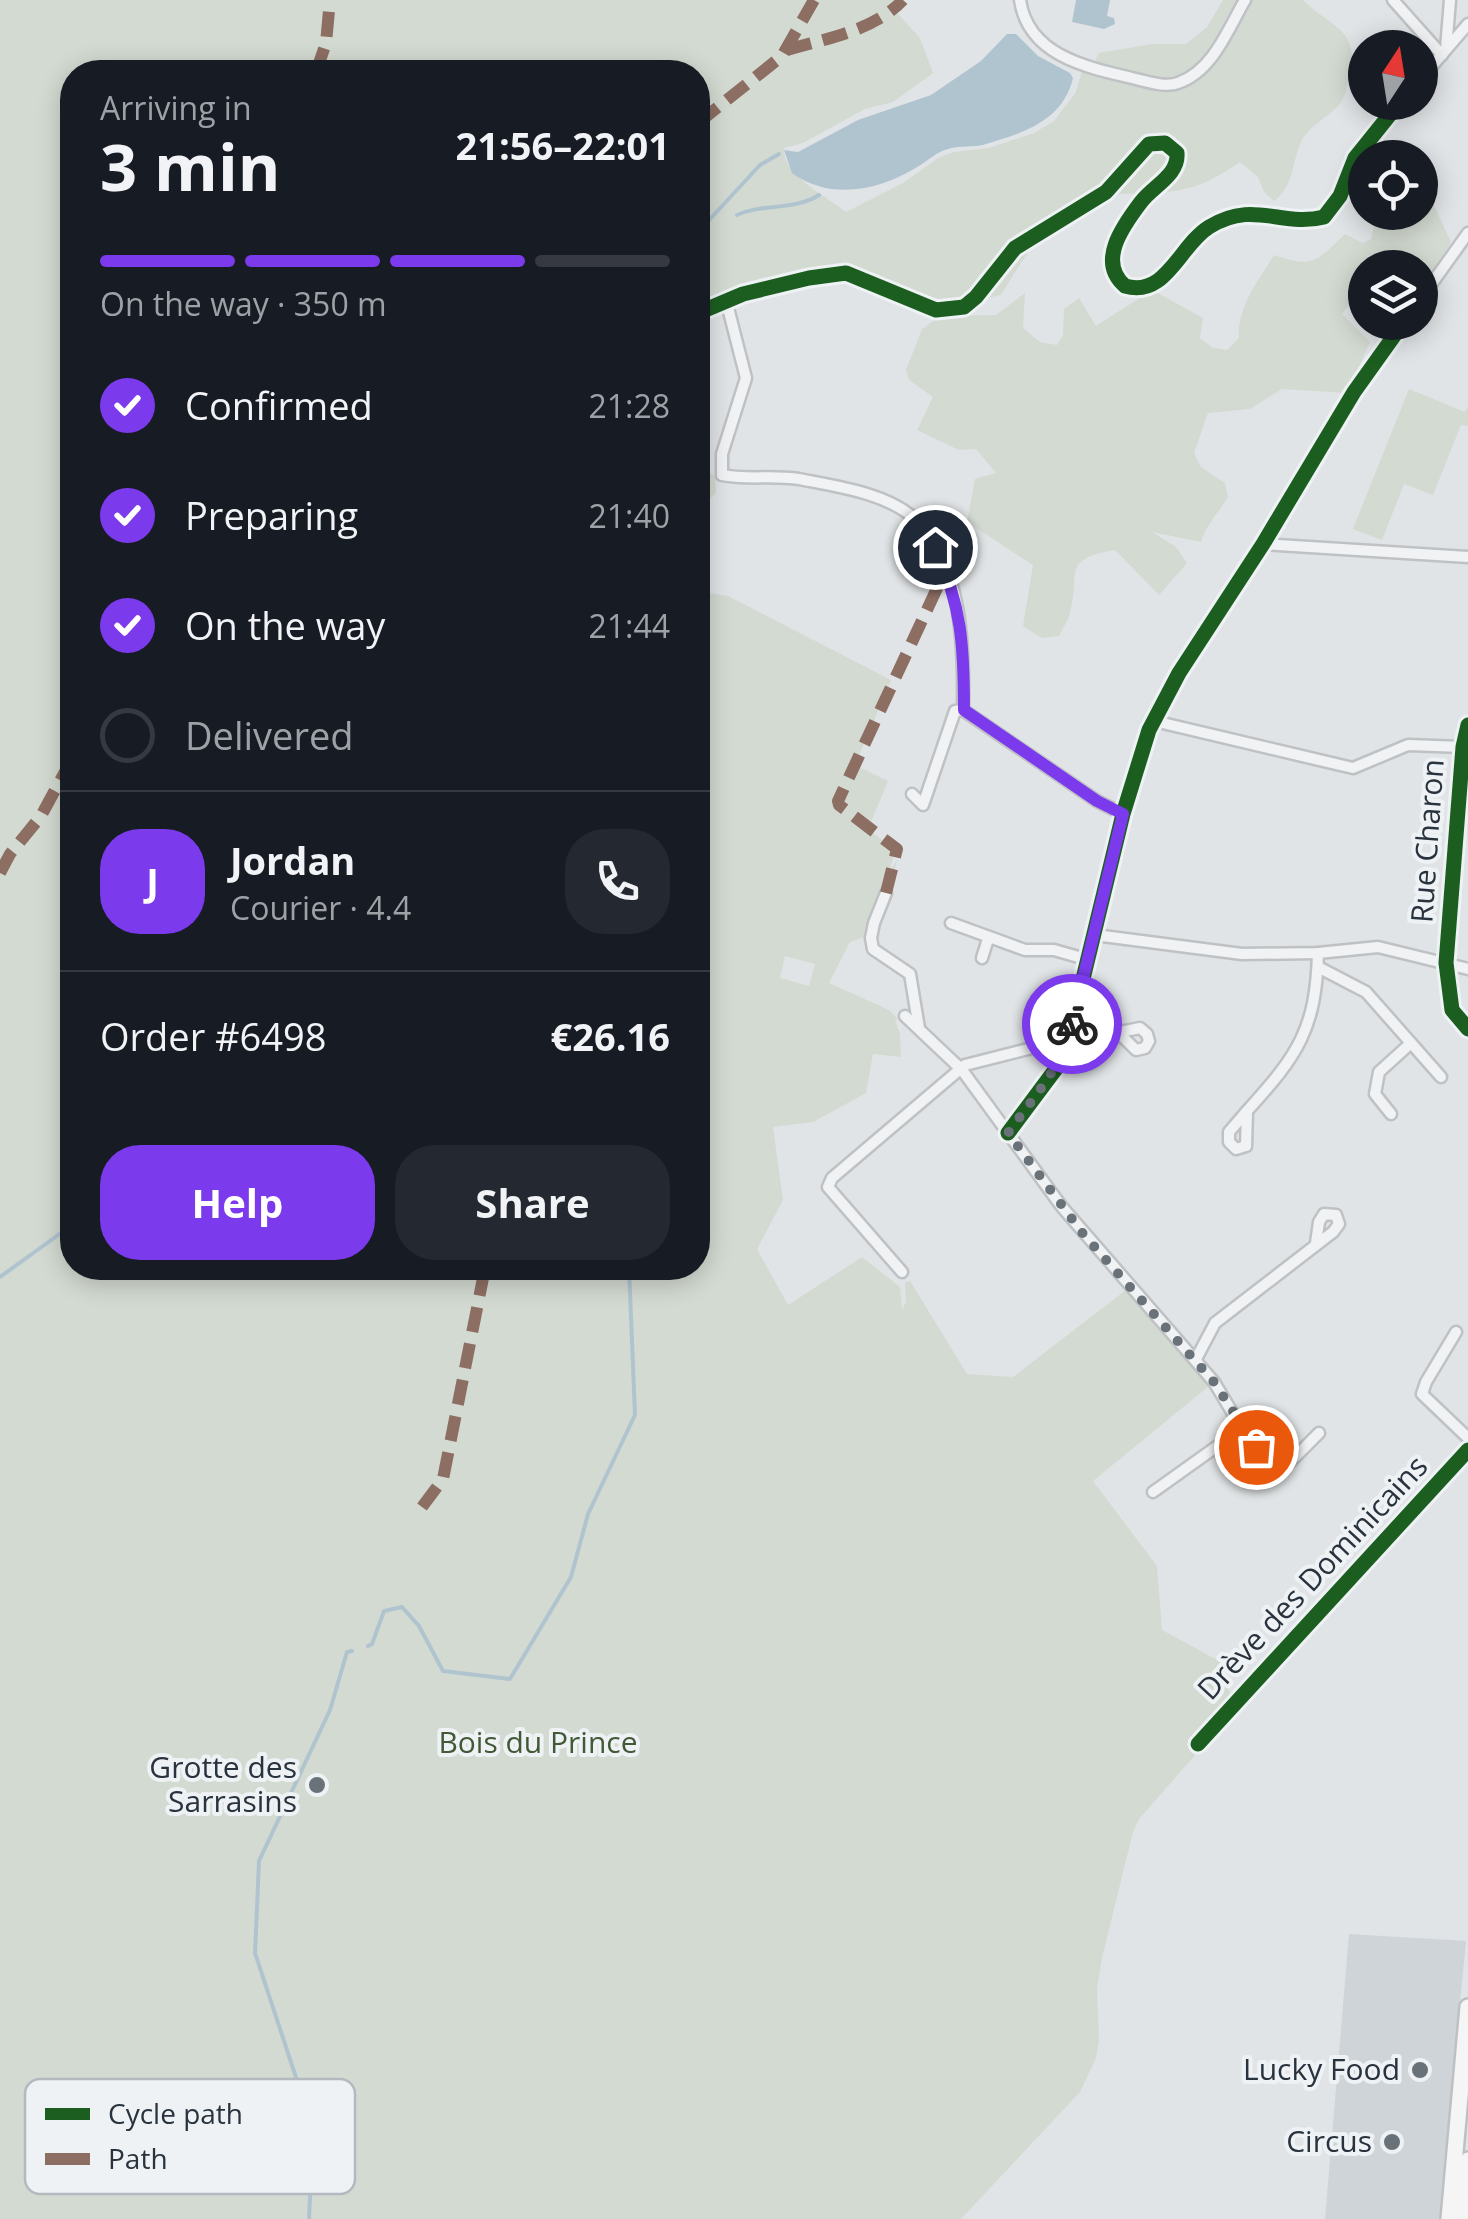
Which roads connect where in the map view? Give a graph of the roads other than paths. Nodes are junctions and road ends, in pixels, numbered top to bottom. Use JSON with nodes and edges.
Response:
{"nodes":[{"id":1,"x":1020,"y":0,"type":"edge"},
{"id":2,"x":1246,"y":0,"type":"edge"},
{"id":3,"x":1393,"y":0,"type":"edge"},
{"id":4,"x":1450,"y":0,"type":"edge"},
{"id":5,"x":1468,"y":24,"type":"edge"},
{"id":6,"x":1444,"y":52,"type":"junction"},
{"id":7,"x":1438,"y":59,"type":"edge"},
{"id":8,"x":1386,"y":120,"type":"edge"},
{"id":9,"x":1468,"y":233,"type":"edge"},
{"id":10,"x":1438,"y":275,"type":"edge"},
{"id":11,"x":726,"y":300,"type":"junction"},
{"id":12,"x":710,"y":307,"type":"edge"},
{"id":13,"x":1391,"y":340,"type":"edge"},
{"id":14,"x":1264,"y":544,"type":"junction"},
{"id":15,"x":1468,"y":557,"type":"edge"},
{"id":16,"x":964,"y":710,"type":"junction"},
{"id":17,"x":1154,"y":721,"type":"junction"},
{"id":18,"x":1468,"y":725,"type":"edge"},
{"id":19,"x":1462,"y":747,"type":"junction"},
{"id":20,"x":912,"y":794,"type":"dead end"},
{"id":21,"x":1123,"y":814,"type":"junction"},
{"id":22,"x":886,"y":893,"type":"dead end"},
{"id":23,"x":951,"y":923,"type":"dead end"},
{"id":24,"x":1095,"y":934,"type":"junction"},
{"id":25,"x":988,"y":938,"type":"junction"},
{"id":26,"x":1318,"y":952,"type":"junction"},
{"id":27,"x":982,"y":958,"type":"dead end"},
{"id":28,"x":1089,"y":960,"type":"junction"},
{"id":29,"x":1446,"y":963,"type":"junction"},
{"id":30,"x":1318,"y":967,"type":"junction"},
{"id":31,"x":1468,"y":969,"type":"edge"},
{"id":32,"x":1080,"y":994,"type":"junction"},
{"id":33,"x":905,"y":1016,"type":"dead end"},
{"id":34,"x":1072,"y":1025,"type":"junction"},
{"id":35,"x":919,"y":1028,"type":"junction"},
{"id":36,"x":1468,"y":1028,"type":"edge"},
{"id":37,"x":1120,"y":1032,"type":"dead end"},
{"id":38,"x":1411,"y":1042,"type":"junction"},
{"id":39,"x":962,"y":1070,"type":"junction"},
{"id":40,"x":1441,"y":1077,"type":"dead end"},
{"id":41,"x":1247,"y":1111,"type":"dead end"},
{"id":42,"x":1391,"y":1114,"type":"dead end"},
{"id":43,"x":1008,"y":1133,"type":"junction"},
{"id":44,"x":1316,"y":1243,"type":"dead end"},
{"id":45,"x":902,"y":1272,"type":"dead end"},
{"id":46,"x":1456,"y":1332,"type":"dead end"},
{"id":47,"x":1196,"y":1360,"type":"junction"},
{"id":48,"x":1244,"y":1427,"type":"junction"},
{"id":49,"x":1319,"y":1433,"type":"dead end"},
{"id":50,"x":1468,"y":1438,"type":"edge"},
{"id":51,"x":1468,"y":1450,"type":"edge"},
{"id":52,"x":1154,"y":1492,"type":"dead end"},
{"id":53,"x":1198,"y":1744,"type":"dead end"},
{"id":54,"x":1468,"y":2007,"type":"edge"},
{"id":55,"x":1468,"y":2160,"type":"edge"},
{"id":56,"x":1449,"y":2219,"type":"edge"},
{"id":57,"x":1463,"y":2219,"type":"edge"}],
"edges":[{"from":1,"to":2,"type":"street"},
{"from":3,"to":6,"type":"street"},
{"from":4,"to":6,"type":"street"},
{"from":5,"to":6,"type":"street"},
{"from":6,"to":7,"type":"street"},
{"from":8,"to":11,"type":"street"},
{"from":9,"to":10,"type":"street"},
{"from":11,"to":12,"type":"street"},
{"from":11,"to":16,"type":"street"},
{"from":13,"to":14,"type":"street"},
{"from":14,"to":15,"type":"street"},
{"from":14,"to":17,"type":"street"},
{"from":16,"to":20,"type":"street"},
{"from":16,"to":21,"type":"street"},
{"from":17,"to":19,"type":"street"},
{"from":17,"to":21,"type":"street"},
{"from":18,"to":19,"type":"street","name":"Rue Charon"},
{"from":19,"to":29,"type":"street","name":"Rue Charon"},
{"from":21,"to":24,"type":"street"},
{"from":22,"to":35,"type":"street"},
{"from":23,"to":25,"type":"street"},
{"from":24,"to":26,"type":"street"},
{"from":24,"to":28,"type":"street"},
{"from":25,"to":27,"type":"street"},
{"from":25,"to":28,"type":"street"},
{"from":26,"to":29,"type":"street"},
{"from":26,"to":30,"type":"street"},
{"from":28,"to":32,"type":"street"},
{"from":29,"to":31,"type":"street"},
{"from":29,"to":36,"type":"street","name":"Rue Charon"},
{"from":30,"to":38,"type":"street"},
{"from":30,"to":41,"type":"street"},
{"from":32,"to":34,"type":"street"},
{"from":32,"to":37,"type":"street"},
{"from":33,"to":35,"type":"street"},
{"from":34,"to":39,"type":"street"},
{"from":34,"to":43,"type":"street"},
{"from":35,"to":39,"type":"street"},
{"from":38,"to":40,"type":"street"},
{"from":38,"to":42,"type":"street"},
{"from":39,"to":43,"type":"street"},
{"from":39,"to":45,"type":"street"},
{"from":43,"to":47,"type":"street"},
{"from":44,"to":47,"type":"street"},
{"from":46,"to":50,"type":"street"},
{"from":47,"to":48,"type":"street"},
{"from":48,"to":49,"type":"street"},
{"from":48,"to":52,"type":"street"},
{"from":51,"to":53,"type":"street","name":"Drève des Dominicains"},
{"from":54,"to":56,"type":"main road"},
{"from":55,"to":57,"type":"main road"}]}
